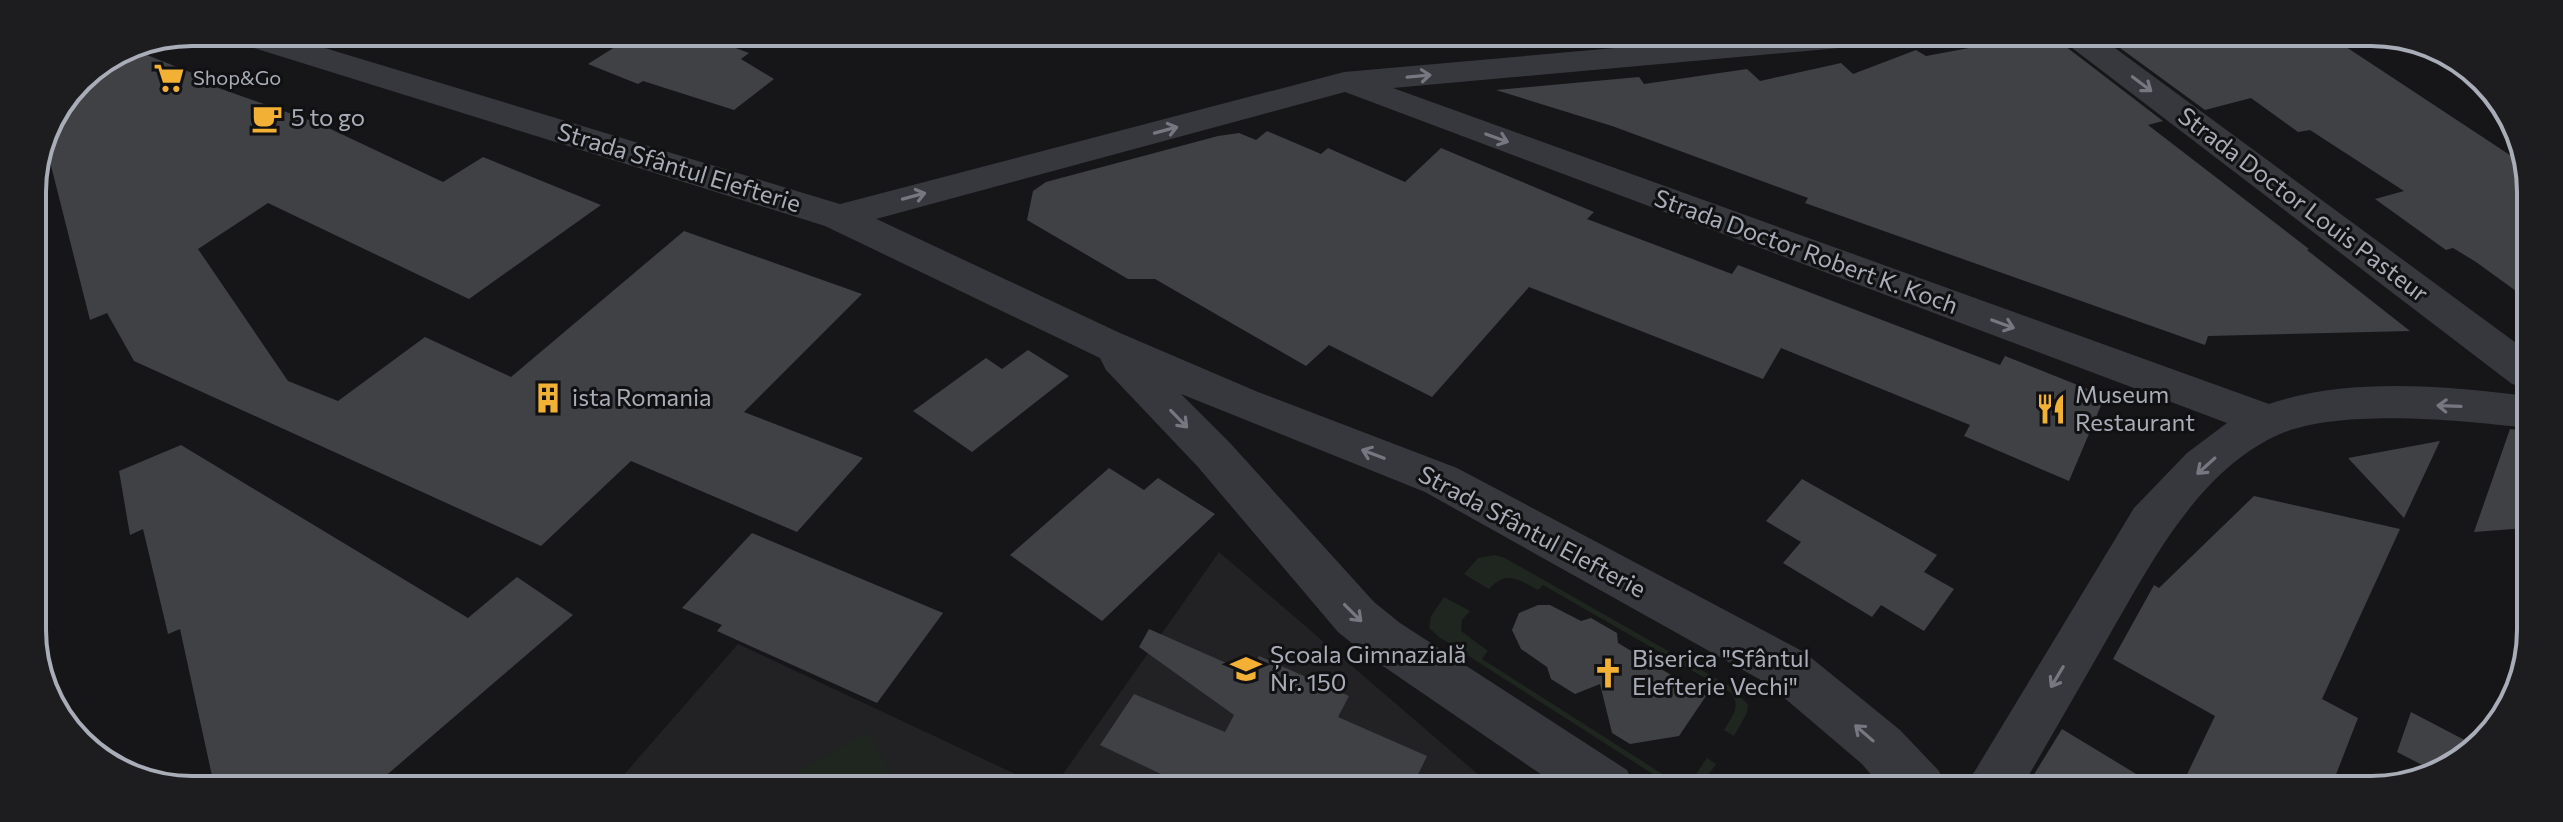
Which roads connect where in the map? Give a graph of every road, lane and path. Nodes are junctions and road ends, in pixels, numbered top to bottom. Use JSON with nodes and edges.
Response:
{"nodes":[{"id":1,"x":283,"y":46,"type":"edge"},
{"id":2,"x":1749,"y":46,"type":"edge"},
{"id":3,"x":2091,"y":46,"type":"edge"},
{"id":4,"x":1344,"y":82,"type":"junction"},
{"id":5,"x":839,"y":217,"type":"junction"},
{"id":6,"x":1105,"y":343,"type":"junction"},
{"id":7,"x":2517,"y":366,"type":"edge"},
{"id":8,"x":2517,"y":410,"type":"edge"},
{"id":9,"x":2267,"y":421,"type":"junction"},
{"id":10,"x":1589,"y":776,"type":"edge"},
{"id":11,"x":1907,"y":776,"type":"edge"},
{"id":12,"x":1999,"y":776,"type":"edge"}],
"edges":[{"from":1,"to":5,"type":"street","name":"Strada Sfântul Elefterie"},
{"from":4,"to":2,"type":"street","one_way":true},
{"from":3,"to":7,"type":"street","name":"Strada Doctor Louis Pasteur","one_way":true},
{"from":5,"to":4,"type":"street","one_way":true},
{"from":4,"to":9,"type":"street","name":"Strada Doctor Robert K. Koch","one_way":true},
{"from":5,"to":6,"type":"street","name":"Strada Sfântul Elefterie"},
{"from":6,"to":10,"type":"street","name":"Strada Sfântul Elefterie","one_way":true},
{"from":11,"to":6,"type":"street","name":"Strada Sfântul Elefterie","one_way":true},
{"from":8,"to":9,"type":"street","one_way":true},
{"from":9,"to":12,"type":"street","one_way":true}]}
